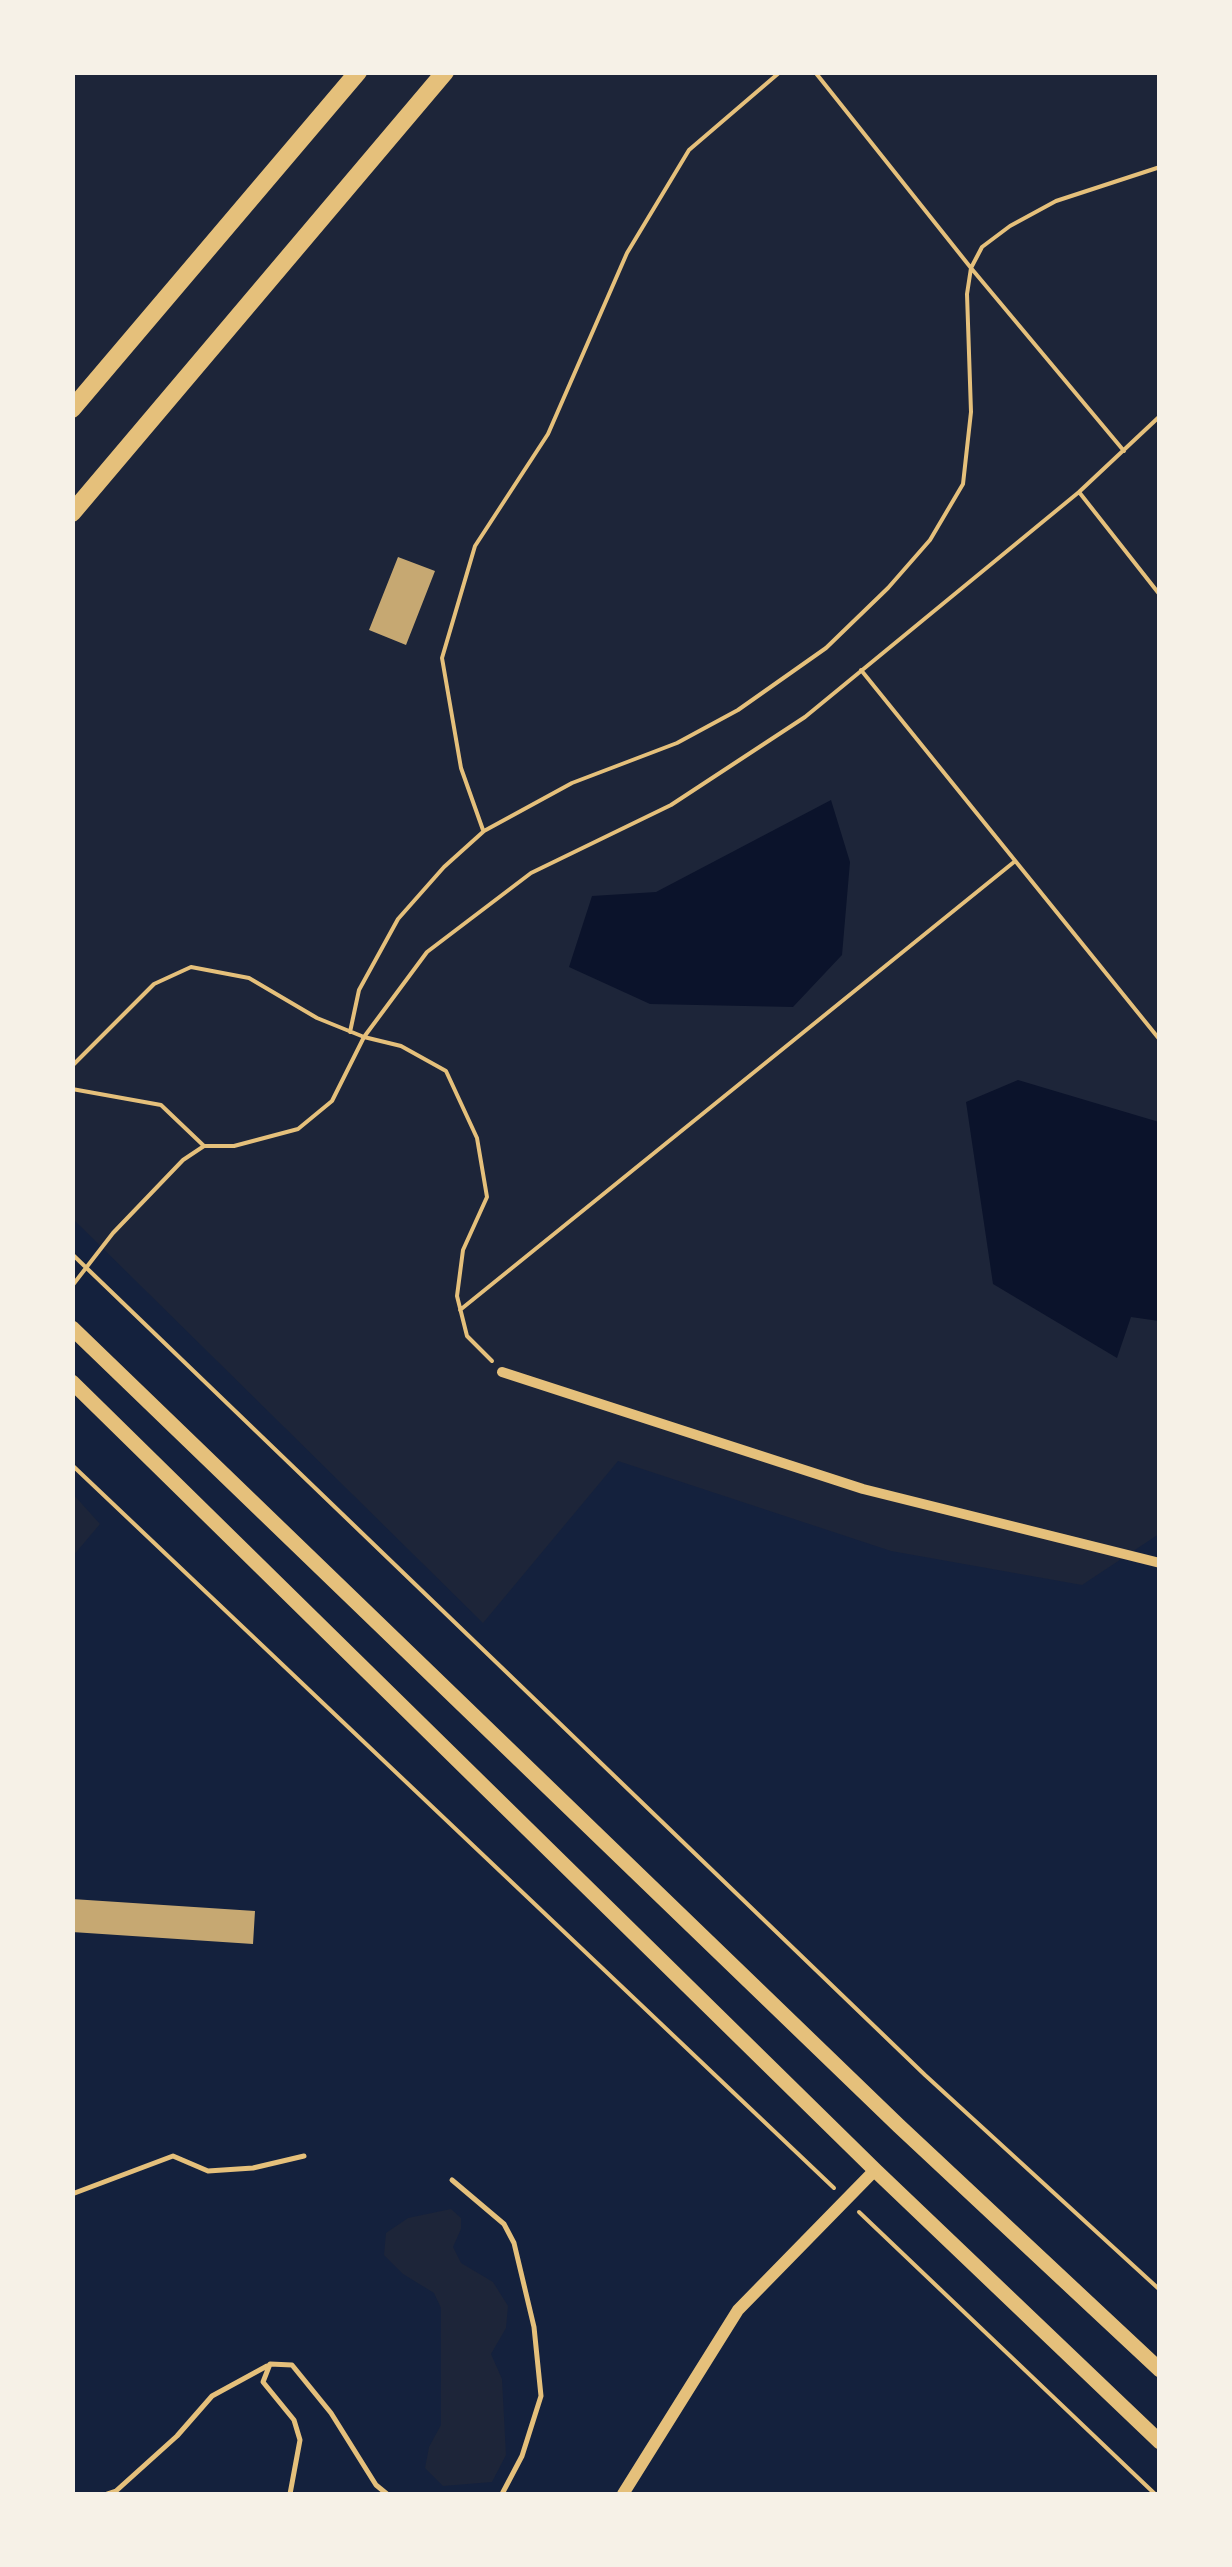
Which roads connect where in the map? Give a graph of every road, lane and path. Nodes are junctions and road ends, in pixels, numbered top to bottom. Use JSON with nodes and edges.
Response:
{"nodes":[{"id":1,"x":358,"y":72,"type":"edge"},
{"id":2,"x":444,"y":72,"type":"edge"},
{"id":3,"x":780,"y":72,"type":"edge"},
{"id":4,"x":815,"y":72,"type":"edge"},
{"id":5,"x":1160,"y":167,"type":"edge"},
{"id":6,"x":971,"y":268,"type":"junction"},
{"id":7,"x":72,"y":409,"type":"edge"},
{"id":8,"x":1160,"y":416,"type":"edge"},
{"id":9,"x":1124,"y":451,"type":"junction"},
{"id":10,"x":1079,"y":492,"type":"junction"},
{"id":11,"x":72,"y":513,"type":"edge"},
{"id":12,"x":1160,"y":595,"type":"edge"},
{"id":13,"x":862,"y":670,"type":"junction"},
{"id":14,"x":484,"y":831,"type":"junction"},
{"id":15,"x":1014,"y":862,"type":"junction"},
{"id":16,"x":350,"y":1032,"type":"junction"},
{"id":17,"x":364,"y":1036,"type":"junction"},
{"id":18,"x":1160,"y":1040,"type":"edge"},
{"id":19,"x":72,"y":1066,"type":"edge"},
{"id":20,"x":72,"y":1089,"type":"edge"},
{"id":21,"x":204,"y":1146,"type":"junction"},
{"id":22,"x":72,"y":1254,"type":"edge"},
{"id":23,"x":72,"y":1286,"type":"edge"},
{"id":24,"x":460,"y":1310,"type":"junction"},
{"id":25,"x":72,"y":1328,"type":"edge"},
{"id":26,"x":502,"y":1372,"type":"joint"},
{"id":27,"x":72,"y":1382,"type":"edge"},
{"id":28,"x":72,"y":1464,"type":"edge"},
{"id":29,"x":1160,"y":1563,"type":"edge"},
{"id":30,"x":304,"y":2156,"type":"dead end"},
{"id":31,"x":875,"y":2170,"type":"junction"},
{"id":32,"x":452,"y":2180,"type":"dead end"},
{"id":33,"x":72,"y":2194,"type":"edge"},
{"id":34,"x":846,"y":2200,"type":"junction"},
{"id":35,"x":1160,"y":2290,"type":"edge"},
{"id":36,"x":270,"y":2364,"type":"junction"},
{"id":37,"x":1160,"y":2370,"type":"edge"},
{"id":38,"x":1160,"y":2442,"type":"edge"},
{"id":39,"x":107,"y":2494,"type":"edge"},
{"id":40,"x":290,"y":2494,"type":"edge"},
{"id":41,"x":387,"y":2494,"type":"edge"},
{"id":42,"x":502,"y":2494,"type":"edge"},
{"id":43,"x":623,"y":2494,"type":"edge"},
{"id":44,"x":1155,"y":2494,"type":"edge"}],
"edges":[{"from":1,"to":7,"type":"highway"},
{"from":2,"to":11,"type":"highway"},
{"from":3,"to":14,"type":"path"},
{"from":4,"to":6,"type":"path"},
{"from":5,"to":6,"type":"path"},
{"from":6,"to":9,"type":"path"},
{"from":6,"to":14,"type":"path"},
{"from":8,"to":9,"type":"path"},
{"from":9,"to":10,"type":"path"},
{"from":10,"to":12,"type":"path"},
{"from":10,"to":13,"type":"path"},
{"from":13,"to":15,"type":"path"},
{"from":13,"to":17,"type":"path"},
{"from":14,"to":16,"type":"path"},
{"from":15,"to":18,"type":"path"},
{"from":15,"to":24,"type":"path"},
{"from":16,"to":17,"type":"path"},
{"from":16,"to":19,"type":"path"},
{"from":17,"to":21,"type":"path"},
{"from":17,"to":24,"type":"path"},
{"from":20,"to":21,"type":"path"},
{"from":21,"to":23,"type":"path"},
{"from":22,"to":35,"type":"path"},
{"from":24,"to":26,"type":"path"},
{"from":25,"to":37,"type":"main road"},
{"from":26,"to":29,"type":"street"},
{"from":27,"to":31,"type":"main road"},
{"from":28,"to":34,"type":"path"},
{"from":30,"to":33,"type":"lane"},
{"from":31,"to":34,"type":"street"},
{"from":31,"to":38,"type":"main road"},
{"from":32,"to":42,"type":"lane"},
{"from":34,"to":43,"type":"street"},
{"from":34,"to":44,"type":"path"},
{"from":36,"to":39,"type":"lane"},
{"from":36,"to":40,"type":"lane"},
{"from":36,"to":41,"type":"lane"}]}
